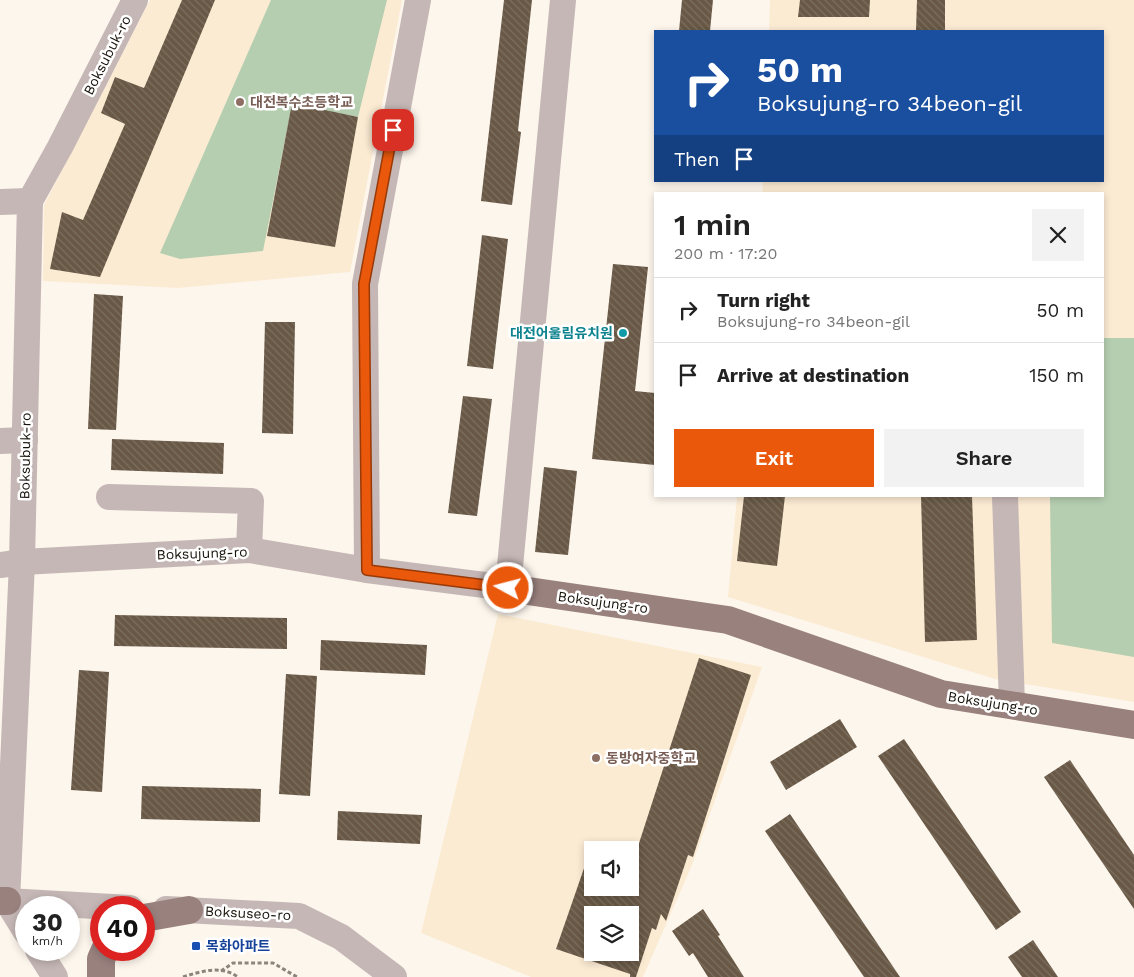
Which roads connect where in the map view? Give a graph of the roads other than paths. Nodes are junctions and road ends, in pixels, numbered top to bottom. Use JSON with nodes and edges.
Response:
{"nodes":[{"id":1,"x":135,"y":0,"type":"edge"},
{"id":2,"x":418,"y":0,"type":"edge"},
{"id":3,"x":563,"y":0,"type":"edge"},
{"id":4,"x":30,"y":201,"type":"junction"},
{"id":5,"x":0,"y":202,"type":"edge"},
{"id":6,"x":12,"y":441,"type":"edge"},
{"id":7,"x":109,"y":497,"type":"dead end"},
{"id":8,"x":1005,"y":497,"type":"edge"},
{"id":9,"x":249,"y":550,"type":"junction"},
{"id":10,"x":11,"y":564,"type":"edge"},
{"id":11,"x":367,"y":570,"type":"junction"},
{"id":12,"x":508,"y":588,"type":"junction"},
{"id":13,"x":1012,"y":705,"type":"junction"},
{"id":14,"x":1134,"y":725,"type":"edge"},
{"id":15,"x":3,"y":901,"type":"edge"},
{"id":16,"x":90,"y":906,"type":"edge"},
{"id":17,"x":155,"y":908,"type":"edge"},
{"id":18,"x":189,"y":910,"type":"junction"},
{"id":19,"x":155,"y":916,"type":"edge"},
{"id":20,"x":15,"y":917,"type":"edge"},
{"id":21,"x":45,"y":961,"type":"edge"},
{"id":22,"x":101,"y":961,"type":"edge"},
{"id":23,"x":55,"y":977,"type":"edge"},
{"id":24,"x":101,"y":977,"type":"edge"},
{"id":25,"x":394,"y":977,"type":"edge"}],
"edges":[{"from":1,"to":4,"type":"street","name":"Boksubuk-ro"},
{"from":2,"to":11,"type":"street"},
{"from":3,"to":12,"type":"street"},
{"from":4,"to":5,"type":"street"},
{"from":4,"to":6,"type":"street","name":"Boksubuk-ro"},
{"from":6,"to":10,"type":"street","name":"Boksubuk-ro"},
{"from":7,"to":9,"type":"street"},
{"from":8,"to":13,"type":"street"},
{"from":9,"to":10,"type":"street","name":"Boksujung-ro"},
{"from":9,"to":11,"type":"street","name":"Boksujung-ro"},
{"from":10,"to":15,"type":"street","name":"Boksubuk-ro"},
{"from":11,"to":12,"type":"street","name":"Boksujung-ro"},
{"from":12,"to":13,"type":"main road","name":"Boksujung-ro"},
{"from":13,"to":14,"type":"main road","name":"Boksujung-ro"},
{"from":15,"to":16,"type":"street"},
{"from":15,"to":20,"type":"street"},
{"from":17,"to":18,"type":"street","name":"Boksuseo-ro"},
{"from":18,"to":19,"type":"main road"},
{"from":18,"to":25,"type":"street","name":"Boksuseo-ro"},
{"from":21,"to":23,"type":"street"},
{"from":22,"to":24,"type":"main road"}]}
